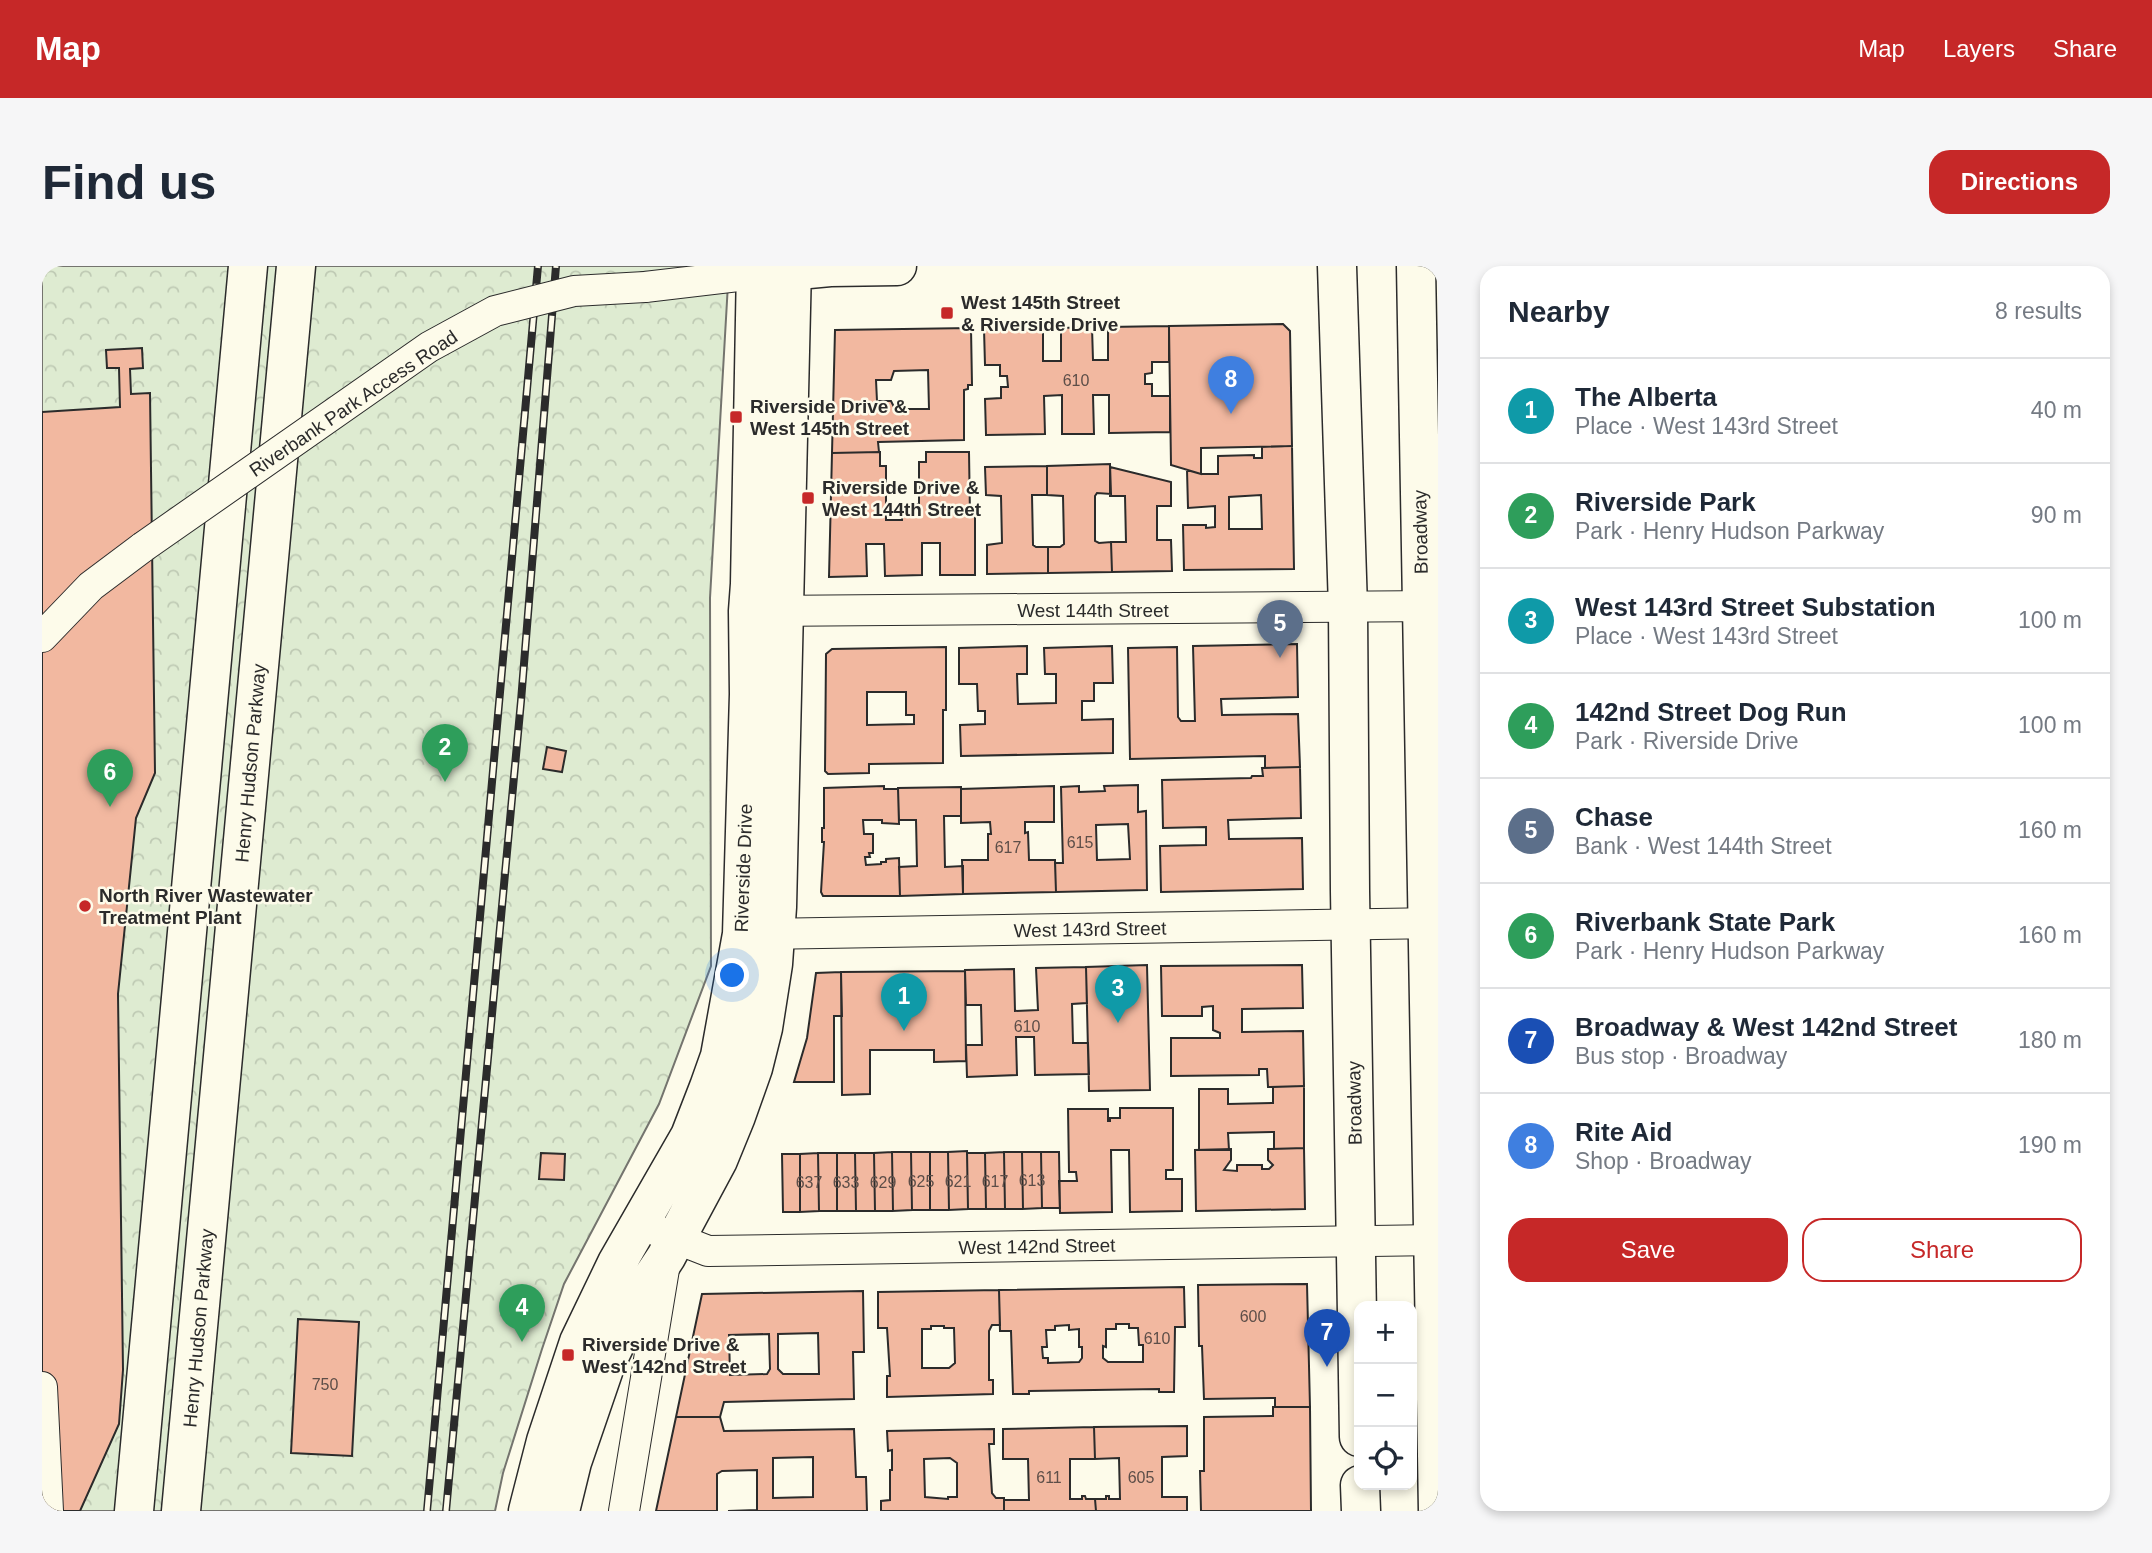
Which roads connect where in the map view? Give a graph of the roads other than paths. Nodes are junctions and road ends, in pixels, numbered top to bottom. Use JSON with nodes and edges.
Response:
{"nodes":[{"id":1,"x":248,"y":266,"type":"edge"},
{"id":2,"x":296,"y":266,"type":"edge"},
{"id":3,"x":897,"y":266,"type":"edge"},
{"id":4,"x":1337,"y":266,"type":"edge"},
{"id":5,"x":1416,"y":266,"type":"edge"},
{"id":6,"x":774,"y":269,"type":"edge"},
{"id":7,"x":1430,"y":607,"type":"edge"},
{"id":8,"x":1348,"y":608,"type":"junction"},
{"id":9,"x":766,"y":611,"type":"junction"},
{"id":10,"x":42,"y":637,"type":"edge"},
{"id":11,"x":1433,"y":923,"type":"edge"},
{"id":12,"x":1351,"y":924,"type":"junction"},
{"id":13,"x":759,"y":934,"type":"junction"},
{"id":14,"x":640,"y":1224,"type":"junction"},
{"id":15,"x":1436,"y":1240,"type":"edge"},
{"id":16,"x":1356,"y":1242,"type":"junction"},
{"id":17,"x":671,"y":1248,"type":"junction"},
{"id":18,"x":42,"y":1387,"type":"edge"},
{"id":19,"x":1359,"y":1427,"type":"edge"},
{"id":20,"x":1360,"y":1490,"type":"edge"},
{"id":21,"x":48,"y":1511,"type":"edge"},
{"id":22,"x":134,"y":1511,"type":"edge"},
{"id":23,"x":181,"y":1511,"type":"edge"},
{"id":24,"x":528,"y":1511,"type":"edge"},
{"id":25,"x":561,"y":1511,"type":"edge"},
{"id":26,"x":624,"y":1511,"type":"edge"},
{"id":27,"x":1361,"y":1511,"type":"edge"},
{"id":28,"x":1438,"y":1511,"type":"edge"}],
"edges":[{"from":1,"to":22,"type":"main road"},
{"from":2,"to":23,"type":"main road","name":"Henry Hudson Parkway"},
{"from":3,"to":6,"type":"main road"},
{"from":4,"to":8,"type":"main road","name":"Broadway"},
{"from":5,"to":7,"type":"main road","name":"Broadway"},
{"from":6,"to":9,"type":"main road","name":"Riverside Drive"},
{"from":6,"to":10,"type":"street","name":"Riverbank Park Access Road","bridge":true},
{"from":7,"to":8,"type":"street","name":"West 144th Street"},
{"from":7,"to":11,"type":"main road","name":"Broadway"},
{"from":8,"to":9,"type":"street","name":"West 144th Street"},
{"from":8,"to":12,"type":"main road","name":"Broadway"},
{"from":9,"to":13,"type":"main road","name":"Riverside Drive"},
{"from":11,"to":12,"type":"street","name":"West 143rd Street"},
{"from":11,"to":15,"type":"main road","name":"Broadway"},
{"from":12,"to":13,"type":"street","name":"West 143rd Street"},
{"from":12,"to":16,"type":"main road","name":"Broadway"},
{"from":13,"to":14,"type":"main road","name":"Riverside Drive"},
{"from":13,"to":17,"type":"main road","name":"Riverside Drive"},
{"from":14,"to":17,"type":"street","name":"West 142nd Street"},
{"from":14,"to":24,"type":"main road","name":"Riverside Drive"},
{"from":15,"to":16,"type":"street","name":"West 142nd Street"},
{"from":15,"to":28,"type":"main road","name":"Broadway"},
{"from":16,"to":17,"type":"street","name":"West 142nd Street"},
{"from":16,"to":19,"type":"main road","name":"Broadway"},
{"from":17,"to":25,"type":"main road","name":"Riverside Drive"},
{"from":17,"to":26,"type":"street","name":"Riverside Drive"},
{"from":18,"to":21,"type":"street"},
{"from":20,"to":27,"type":"main road"}]}
